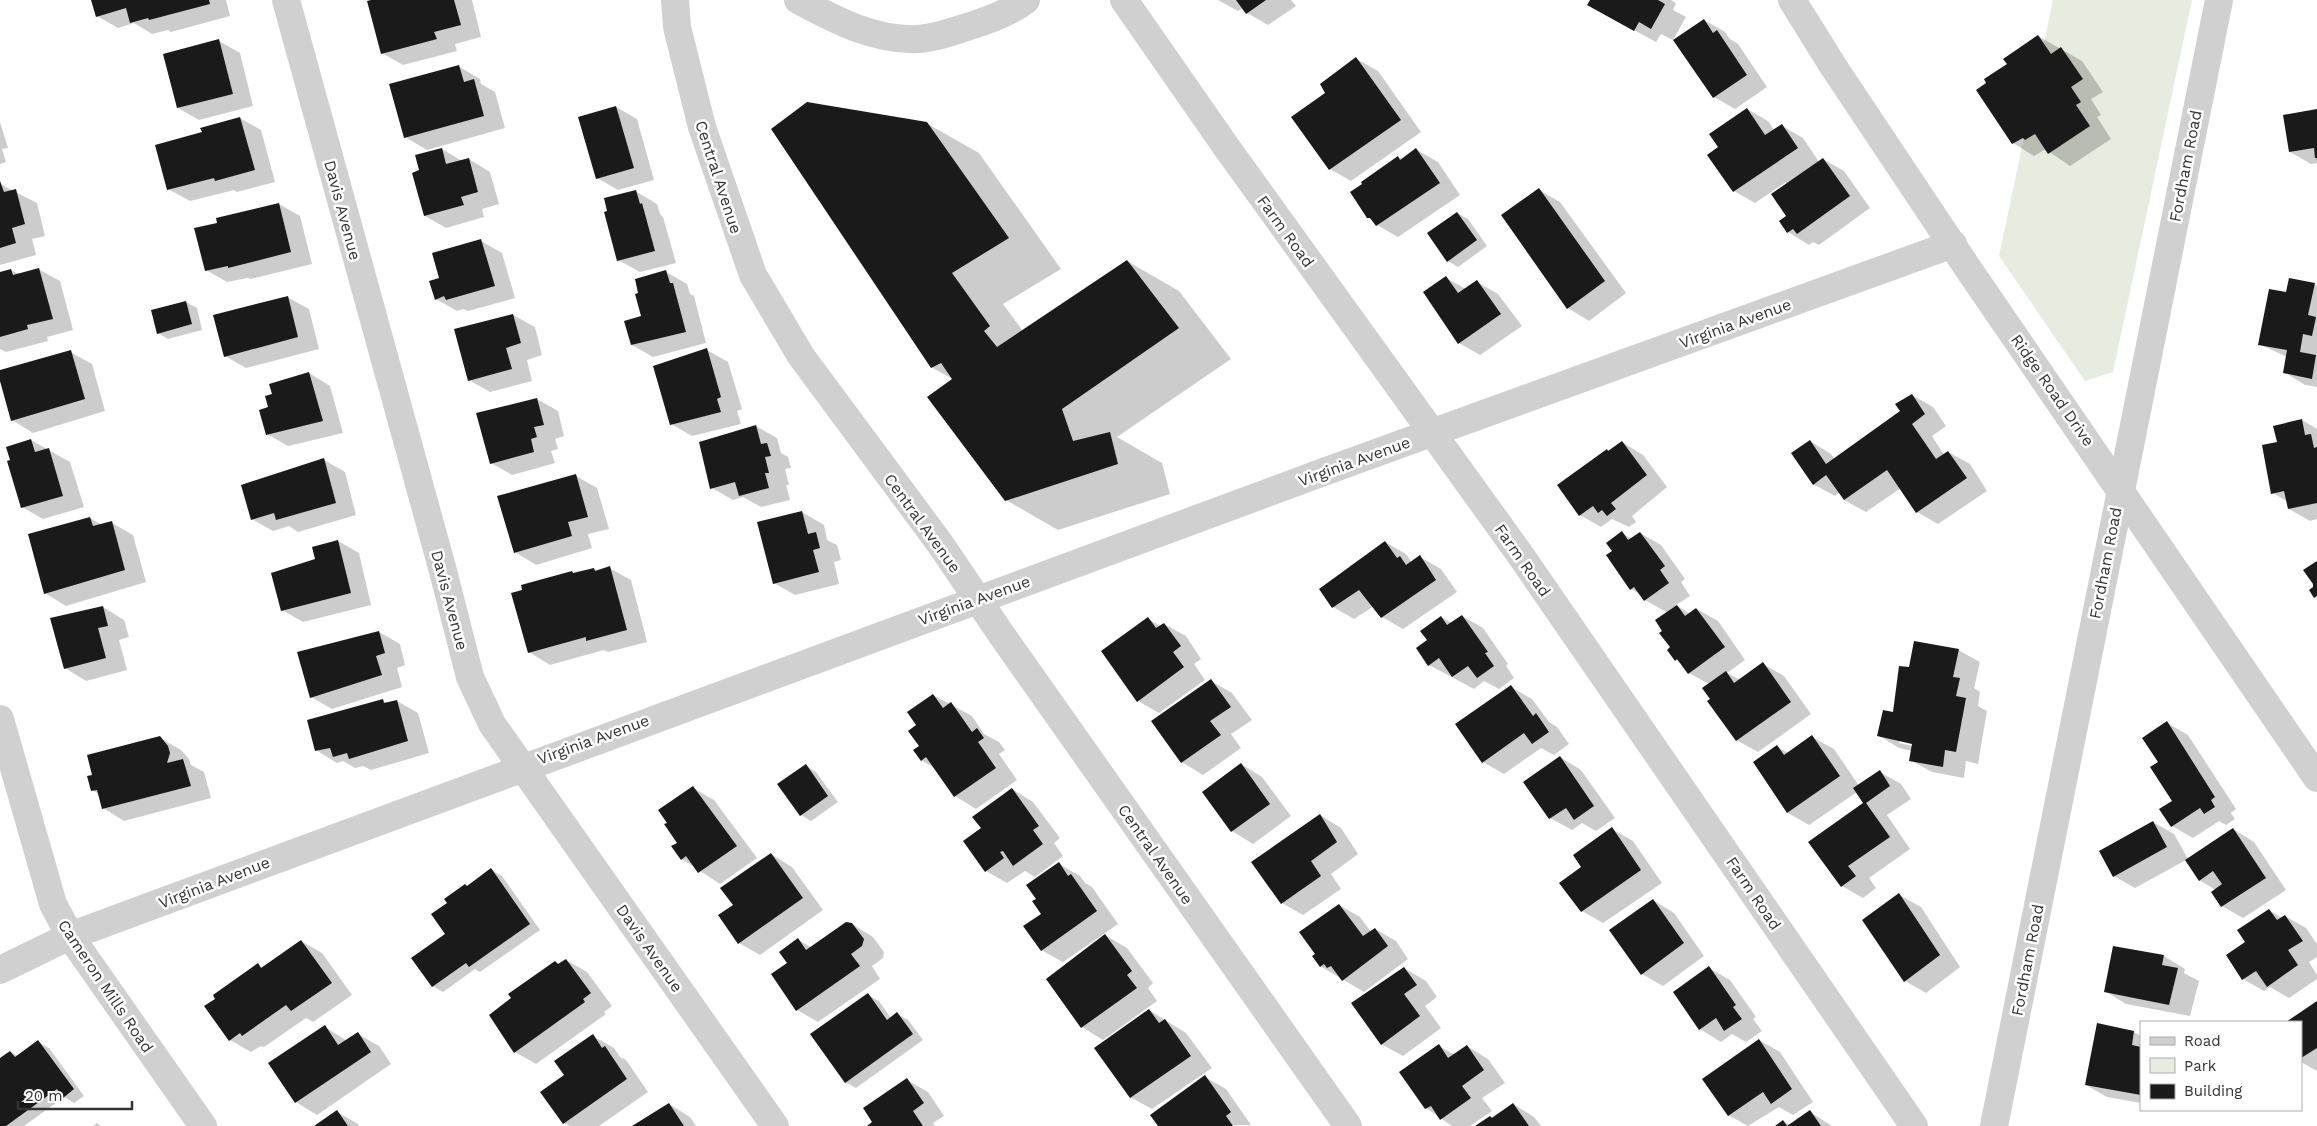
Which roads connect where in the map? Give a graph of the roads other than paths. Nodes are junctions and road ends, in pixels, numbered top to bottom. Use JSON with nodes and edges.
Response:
{"nodes":[{"id":1,"x":286,"y":0,"type":"edge"},
{"id":2,"x":675,"y":0,"type":"edge"},
{"id":3,"x":798,"y":0,"type":"edge"},
{"id":4,"x":1026,"y":0,"type":"edge"},
{"id":5,"x":1124,"y":0,"type":"edge"},
{"id":6,"x":1792,"y":0,"type":"edge"},
{"id":7,"x":2219,"y":0,"type":"edge"},
{"id":8,"x":1953,"y":244,"type":"junction"},
{"id":9,"x":1431,"y":433,"type":"junction"},
{"id":10,"x":2120,"y":487,"type":"junction"},
{"id":11,"x":977,"y":599,"type":"junction"},
{"id":12,"x":0,"y":719,"type":"edge"},
{"id":13,"x":521,"y":766,"type":"junction"},
{"id":14,"x":2317,"y":778,"type":"edge"},
{"id":15,"x":70,"y":936,"type":"junction"},
{"id":16,"x":0,"y":970,"type":"edge"},
{"id":17,"x":203,"y":1126,"type":"edge"},
{"id":18,"x":775,"y":1126,"type":"edge"},
{"id":19,"x":1348,"y":1126,"type":"edge"},
{"id":20,"x":1914,"y":1126,"type":"edge"},
{"id":21,"x":1994,"y":1126,"type":"edge"}],
"edges":[{"from":1,"to":13,"type":"street","name":"Davis Avenue"},
{"from":2,"to":11,"type":"street","name":"Central Avenue"},
{"from":3,"to":4,"type":"street"},
{"from":5,"to":9,"type":"street","name":"Farm Road"},
{"from":6,"to":8,"type":"street","name":"Ridge Road Drive"},
{"from":7,"to":10,"type":"street","name":"Fordham Road"},
{"from":8,"to":9,"type":"street","name":"Virginia Avenue"},
{"from":8,"to":10,"type":"street","name":"Ridge Road Drive"},
{"from":9,"to":11,"type":"street","name":"Virginia Avenue"},
{"from":9,"to":20,"type":"street","name":"Farm Road"},
{"from":10,"to":14,"type":"street","name":"Ridge Road Drive"},
{"from":10,"to":21,"type":"street","name":"Fordham Road"},
{"from":11,"to":13,"type":"street","name":"Virginia Avenue"},
{"from":11,"to":19,"type":"street","name":"Central Avenue"},
{"from":12,"to":15,"type":"street","name":"Cameron Mills Road"},
{"from":13,"to":15,"type":"street","name":"Virginia Avenue"},
{"from":13,"to":18,"type":"street","name":"Davis Avenue"},
{"from":15,"to":16,"type":"street","name":"Virginia Avenue"},
{"from":15,"to":17,"type":"street","name":"Cameron Mills Road"}]}
